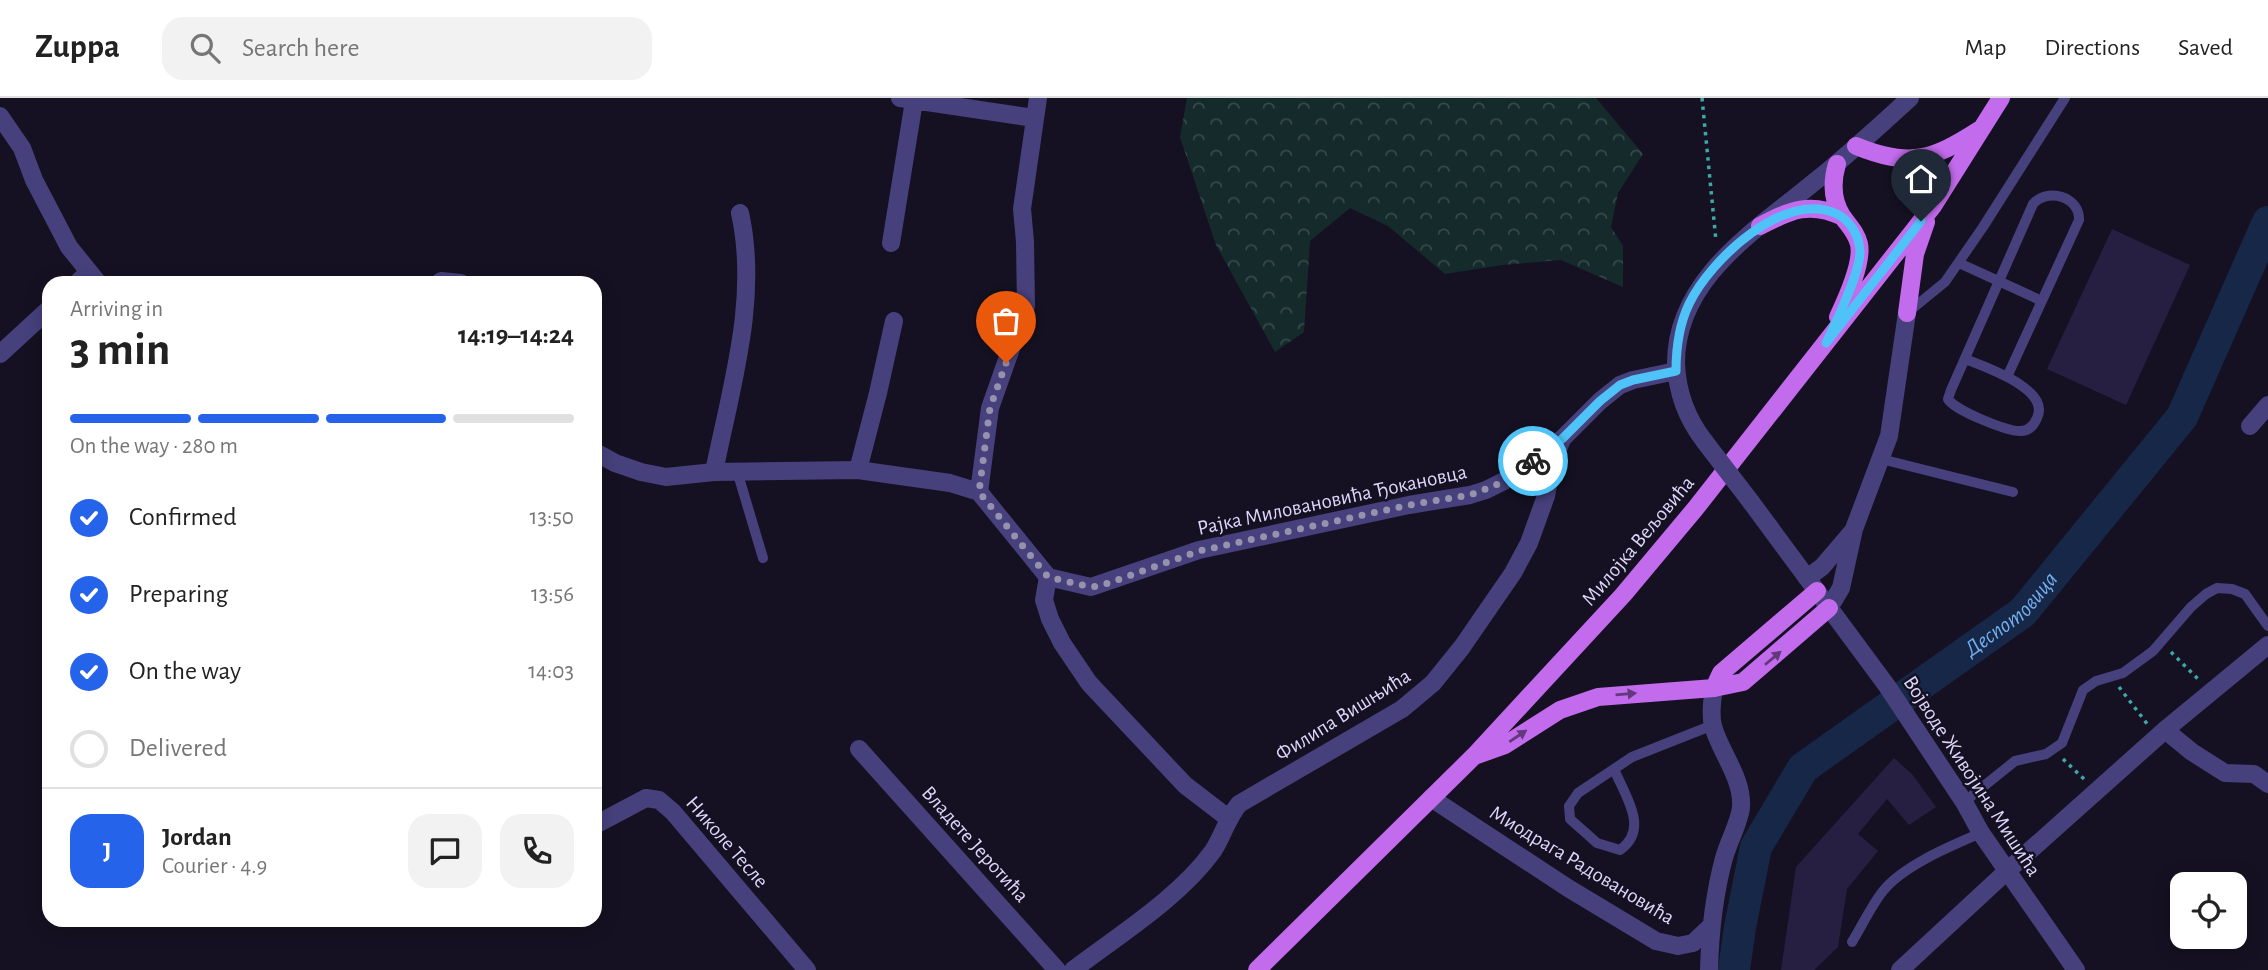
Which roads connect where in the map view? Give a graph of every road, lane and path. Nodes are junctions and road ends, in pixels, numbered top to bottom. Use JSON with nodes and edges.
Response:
{"nodes":[{"id":1,"x":1038,"y":98,"type":"edge"},
{"id":2,"x":1702,"y":98,"type":"edge"},
{"id":3,"x":1910,"y":98,"type":"edge"},
{"id":4,"x":2001,"y":98,"type":"edge"},
{"id":5,"x":2065,"y":98,"type":"edge"},
{"id":6,"x":907,"y":99,"type":"edge"},
{"id":7,"x":0,"y":116,"type":"edge"},
{"id":8,"x":1034,"y":118,"type":"junction"},
{"id":9,"x":1985,"y":126,"type":"junction"},
{"id":10,"x":1856,"y":146,"type":"junction"},
{"id":11,"x":1838,"y":164,"type":"junction"},
{"id":12,"x":1933,"y":206,"type":"junction"},
{"id":13,"x":740,"y":212,"type":"dead end"},
{"id":14,"x":1843,"y":217,"type":"junction"},
{"id":15,"x":1760,"y":226,"type":"junction"},
{"id":16,"x":891,"y":243,"type":"dead end"},
{"id":17,"x":1959,"y":263,"type":"junction"},
{"id":18,"x":1718,"y":264,"type":"junction"},
{"id":19,"x":86,"y":276,"type":"edge"},
{"id":20,"x":1999,"y":281,"type":"junction"},
{"id":21,"x":2042,"y":301,"type":"junction"},
{"id":22,"x":1907,"y":313,"type":"junction"},
{"id":23,"x":42,"y":315,"type":"edge"},
{"id":24,"x":894,"y":321,"type":"dead end"},
{"id":25,"x":1826,"y":343,"type":"junction"},
{"id":26,"x":0,"y":354,"type":"edge"},
{"id":27,"x":1965,"y":359,"type":"junction"},
{"id":28,"x":1676,"y":371,"type":"junction"},
{"id":29,"x":2007,"y":377,"type":"junction"},
{"id":30,"x":2268,"y":405,"type":"edge"},
{"id":31,"x":2250,"y":426,"type":"dead end"},
{"id":32,"x":1562,"y":439,"type":"junction"},
{"id":33,"x":602,"y":456,"type":"edge"},
{"id":34,"x":1881,"y":459,"type":"junction"},
{"id":35,"x":858,"y":470,"type":"junction"},
{"id":36,"x":737,"y":471,"type":"junction"},
{"id":37,"x":714,"y":472,"type":"junction"},
{"id":38,"x":979,"y":492,"type":"junction"},
{"id":39,"x":2013,"y":492,"type":"dead end"},
{"id":40,"x":1854,"y":529,"type":"junction"},
{"id":41,"x":763,"y":558,"type":"dead end"},
{"id":42,"x":1048,"y":577,"type":"junction"},
{"id":43,"x":1812,"y":585,"type":"junction"},
{"id":44,"x":1829,"y":608,"type":"junction"},
{"id":45,"x":2268,"y":626,"type":"edge"},
{"id":46,"x":2162,"y":644,"type":"junction"},
{"id":47,"x":2268,"y":645,"type":"edge"},
{"id":48,"x":2111,"y":677,"type":"junction"},
{"id":49,"x":1714,"y":688,"type":"junction"},
{"id":50,"x":2211,"y":692,"type":"junction"},
{"id":51,"x":1713,"y":725,"type":"junction"},
{"id":52,"x":2161,"y":734,"type":"junction"},
{"id":53,"x":859,"y":749,"type":"dead end"},
{"id":54,"x":2054,"y":750,"type":"junction"},
{"id":55,"x":1474,"y":756,"type":"junction"},
{"id":56,"x":1614,"y":769,"type":"junction"},
{"id":57,"x":2268,"y":784,"type":"edge"},
{"id":58,"x":2096,"y":792,"type":"junction"},
{"id":59,"x":1431,"y":798,"type":"junction"},
{"id":60,"x":1964,"y":802,"type":"junction"},
{"id":61,"x":1228,"y":818,"type":"junction"},
{"id":62,"x":602,"y":821,"type":"edge"},
{"id":63,"x":1981,"y":833,"type":"junction"},
{"id":64,"x":2007,"y":871,"type":"junction"},
{"id":65,"x":1711,"y":926,"type":"junction"},
{"id":66,"x":1852,"y":942,"type":"dead end"},
{"id":67,"x":807,"y":970,"type":"edge"},
{"id":68,"x":1057,"y":970,"type":"edge"},
{"id":69,"x":1073,"y":970,"type":"edge"},
{"id":70,"x":1257,"y":970,"type":"edge"},
{"id":71,"x":1709,"y":970,"type":"edge"},
{"id":72,"x":1900,"y":970,"type":"edge"},
{"id":73,"x":2076,"y":970,"type":"edge"}],
"edges":[{"from":1,"to":8,"type":"street"},
{"from":2,"to":18,"type":"path"},
{"from":3,"to":10,"type":"street","name":"Војводе Живојина Мишића"},
{"from":4,"to":9,"type":"main road","name":"Милојка Вељовића"},
{"from":5,"to":17,"type":"lane"},
{"from":6,"to":8,"type":"street"},
{"from":6,"to":16,"type":"street"},
{"from":7,"to":19,"type":"street"},
{"from":8,"to":38,"type":"street"},
{"from":9,"to":10,"type":"main road"},
{"from":9,"to":12,"type":"main road","name":"Милојка Вељовића"},
{"from":10,"to":11,"type":"street","name":"Војводе Живојина Мишића"},
{"from":11,"to":14,"type":"main road"},
{"from":11,"to":15,"type":"street","name":"Војводе Живојина Мишића"},
{"from":12,"to":22,"type":"main road"},
{"from":12,"to":25,"type":"main road","name":"Милојка Вељовића"},
{"from":13,"to":37,"type":"street"},
{"from":14,"to":15,"type":"main road"},
{"from":14,"to":25,"type":"main road"},
{"from":15,"to":18,"type":"street","name":"Војводе Живојина Мишића"},
{"from":17,"to":20,"type":"lane"},
{"from":17,"to":22,"type":"lane"},
{"from":18,"to":28,"type":"street","name":"Војводе Живојина Мишића"},
{"from":20,"to":21,"type":"lane"},
{"from":20,"to":21,"type":"lane"},
{"from":20,"to":27,"type":"lane"},
{"from":21,"to":29,"type":"lane"},
{"from":22,"to":34,"type":"street"},
{"from":23,"to":26,"type":"street"},
{"from":24,"to":35,"type":"street"},
{"from":25,"to":55,"type":"main road","name":"Милојка Вељовића"},
{"from":27,"to":29,"type":"lane"},
{"from":27,"to":29,"type":"lane"},
{"from":28,"to":32,"type":"street","name":"Рајка Миловановића Ђокановца"},
{"from":28,"to":43,"type":"street","name":"Војводе Живојина Мишића","bridge":true},
{"from":30,"to":31,"type":"street"},
{"from":32,"to":42,"type":"street","name":"Рајка Миловановића Ђокановца"},
{"from":32,"to":61,"type":"street","name":"Филипа Вишњића"},
{"from":33,"to":37,"type":"street"},
{"from":34,"to":39,"type":"lane"},
{"from":34,"to":40,"type":"street"},
{"from":35,"to":36,"type":"street"},
{"from":35,"to":38,"type":"street"},
{"from":36,"to":37,"type":"street"},
{"from":36,"to":41,"type":"lane"},
{"from":38,"to":42,"type":"street"},
{"from":40,"to":43,"type":"street"},
{"from":40,"to":44,"type":"street"},
{"from":42,"to":61,"type":"street"},
{"from":43,"to":44,"type":"street","name":"Војводе Живојина Мишића"},
{"from":43,"to":49,"type":"main road"},
{"from":49,"to":44,"type":"main road","one_way":true},
{"from":44,"to":60,"type":"street","name":"Војводе Живојина Мишића"},
{"from":45,"to":46,"type":"lane"},
{"from":46,"to":48,"type":"lane"},
{"from":46,"to":50,"type":"path"},
{"from":47,"to":50,"type":"street"},
{"from":48,"to":52,"type":"path"},
{"from":48,"to":54,"type":"lane"},
{"from":49,"to":51,"type":"street"},
{"from":55,"to":49,"type":"main road","one_way":true},
{"from":50,"to":52,"type":"street"},
{"from":51,"to":56,"type":"lane"},
{"from":51,"to":65,"type":"street"},
{"from":52,"to":57,"type":"street"},
{"from":52,"to":58,"type":"street"},
{"from":53,"to":68,"type":"street","name":"Владете Јеротића"},
{"from":54,"to":58,"type":"path"},
{"from":54,"to":60,"type":"lane"},
{"from":55,"to":59,"type":"main road","name":"Милојка Вељовића"},
{"from":56,"to":56,"type":"lane"},
{"from":58,"to":64,"type":"street"},
{"from":59,"to":65,"type":"street","name":"Миодрага Радовановића"},
{"from":59,"to":70,"type":"main road","name":"Милојка Вељовића"},
{"from":60,"to":63,"type":"street","name":"Војводе Живојина Мишића"},
{"from":61,"to":69,"type":"street","name":"Филипа Вишњића"},
{"from":62,"to":67,"type":"street","name":"Николе Тесле"},
{"from":63,"to":64,"type":"street","name":"Војводе Живојина Мишића"},
{"from":63,"to":66,"type":"lane"},
{"from":64,"to":72,"type":"street"},
{"from":64,"to":73,"type":"street","name":"Војводе Живојина Мишића"},
{"from":65,"to":71,"type":"street"}]}
